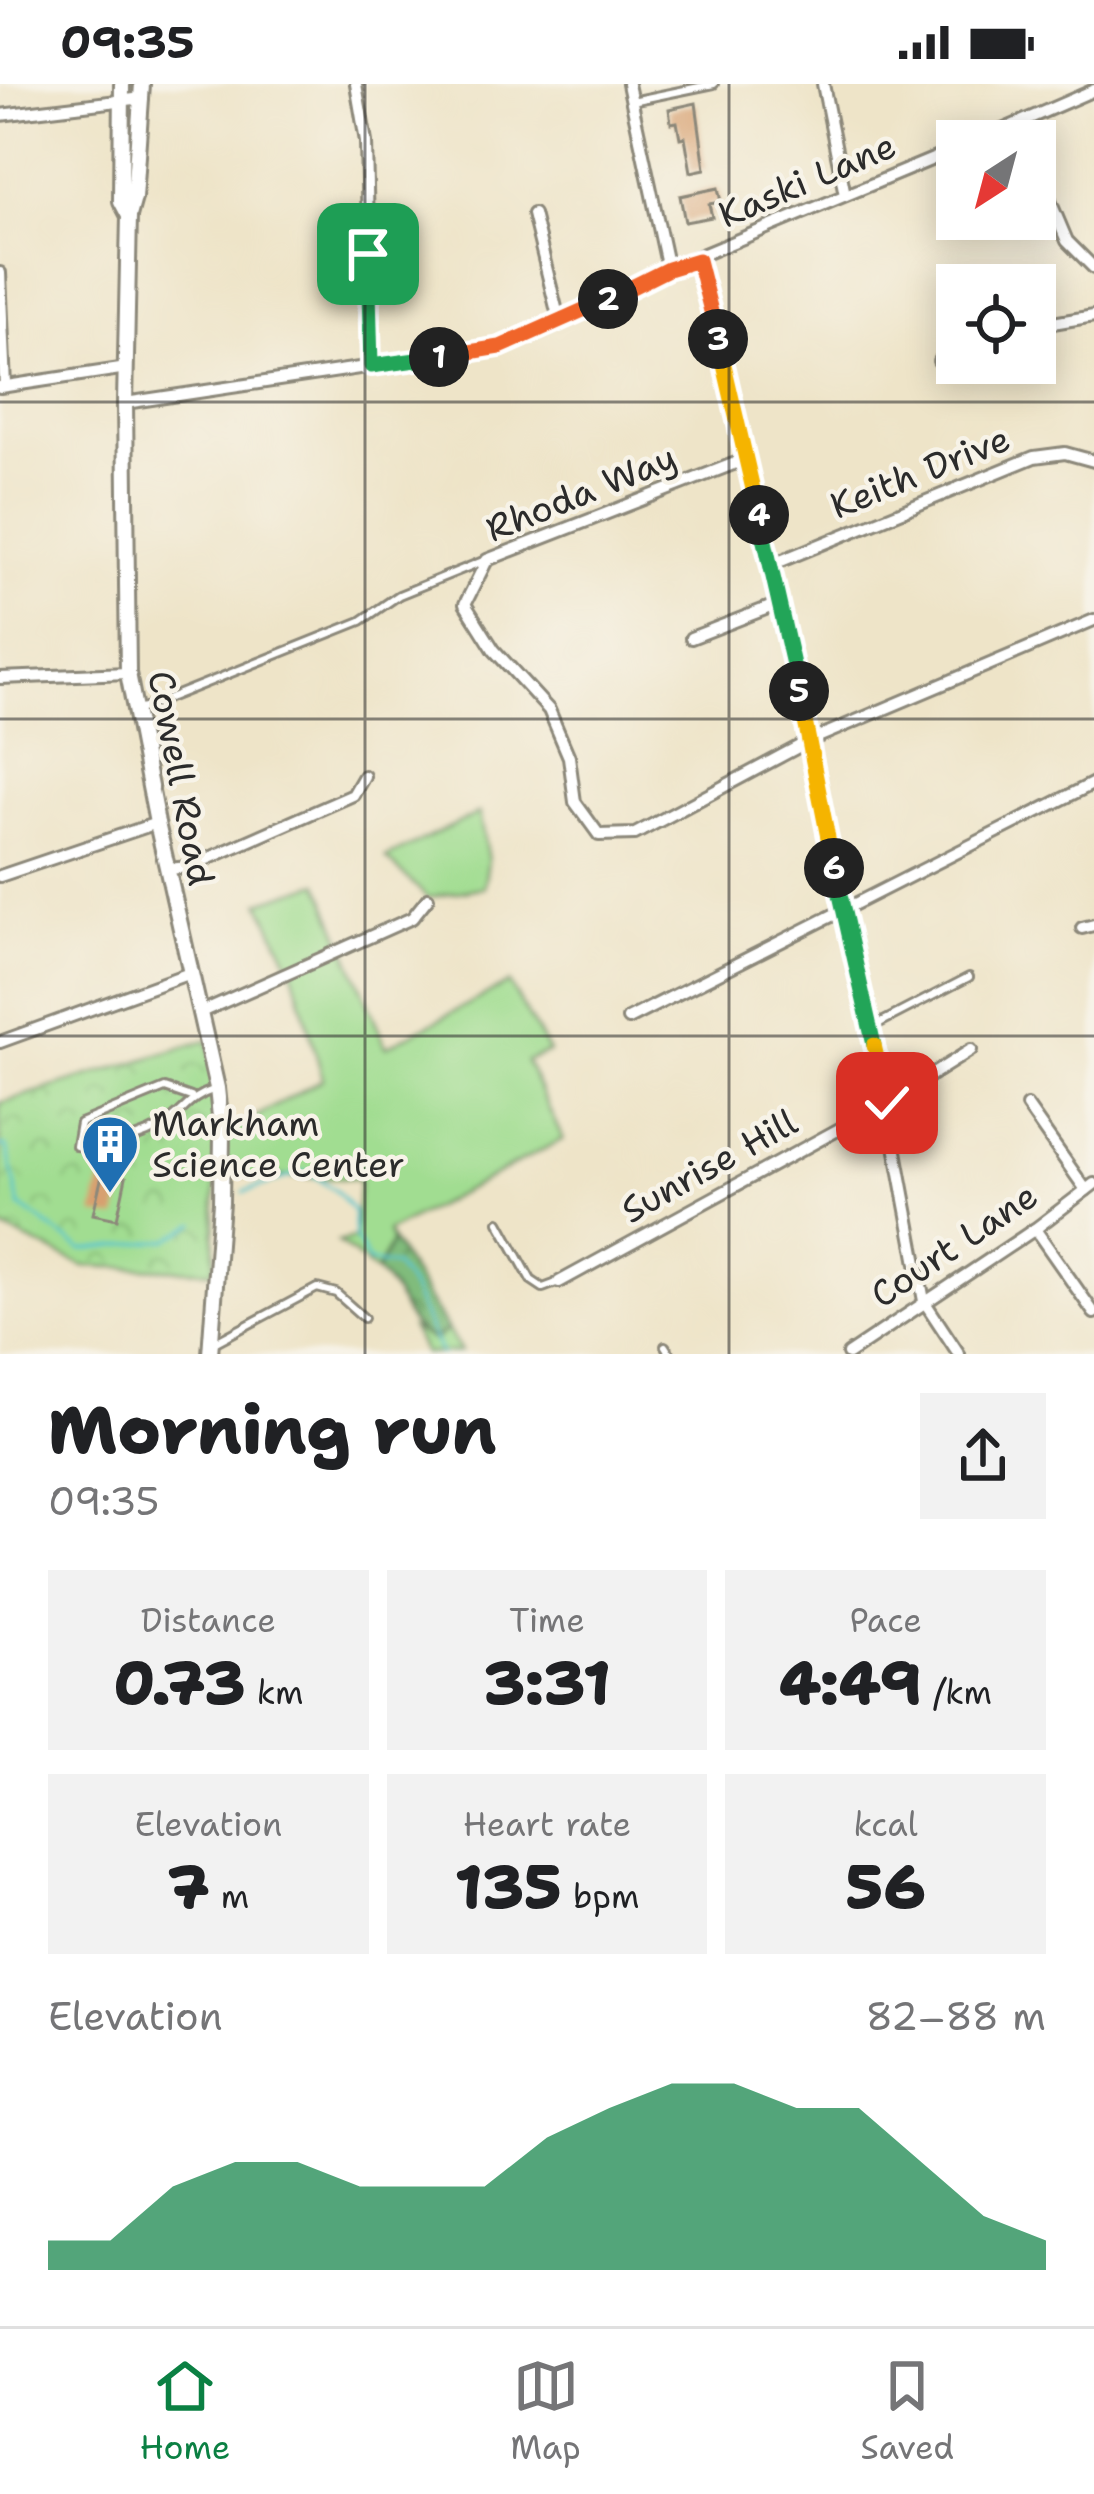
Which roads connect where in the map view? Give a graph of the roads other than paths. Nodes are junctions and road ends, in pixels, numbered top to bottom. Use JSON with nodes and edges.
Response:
{"nodes":[{"id":1,"x":356,"y":84,"type":"edge"},
{"id":2,"x":628,"y":84,"type":"edge"},
{"id":3,"x":714,"y":84,"type":"edge"},
{"id":4,"x":823,"y":84,"type":"edge"},
{"id":5,"x":1094,"y":90,"type":"edge"},
{"id":6,"x":142,"y":91,"type":"edge"},
{"id":7,"x":1077,"y":91,"type":"edge"},
{"id":8,"x":122,"y":92,"type":"edge"},
{"id":9,"x":632,"y":101,"type":"junction"},
{"id":10,"x":0,"y":115,"type":"edge"},
{"id":11,"x":1025,"y":120,"type":"edge"},
{"id":12,"x":936,"y":158,"type":"edge"},
{"id":13,"x":845,"y":195,"type":"junction"},
{"id":14,"x":533,"y":214,"type":"dead end"},
{"id":15,"x":1056,"y":215,"type":"edge"},
{"id":16,"x":129,"y":216,"type":"junction"},
{"id":17,"x":698,"y":260,"type":"junction"},
{"id":18,"x":1094,"y":268,"type":"edge"},
{"id":19,"x":668,"y":269,"type":"junction"},
{"id":20,"x":0,"y":273,"type":"edge"},
{"id":21,"x":1094,"y":316,"type":"edge"},
{"id":22,"x":559,"y":320,"type":"junction"},
{"id":23,"x":1056,"y":322,"type":"edge"},
{"id":24,"x":371,"y":366,"type":"junction"},
{"id":25,"x":127,"y":368,"type":"junction"},
{"id":26,"x":2,"y":386,"type":"edge"},
{"id":27,"x":125,"y":403,"type":"junction"},
{"id":28,"x":746,"y":459,"type":"junction"},
{"id":29,"x":1094,"y":461,"type":"edge"},
{"id":30,"x":487,"y":560,"type":"junction"},
{"id":31,"x":771,"y":565,"type":"junction"},
{"id":32,"x":778,"y":604,"type":"junction"},
{"id":33,"x":1094,"y":620,"type":"edge"},
{"id":34,"x":691,"y":638,"type":"dead end"},
{"id":35,"x":128,"y":673,"type":"junction"},
{"id":36,"x":0,"y":678,"type":"edge"},
{"id":37,"x":136,"y":711,"type":"junction"},
{"id":38,"x":811,"y":740,"type":"junction"},
{"id":39,"x":364,"y":776,"type":"dead end"},
{"id":40,"x":1094,"y":783,"type":"edge"},
{"id":41,"x":157,"y":823,"type":"junction"},
{"id":42,"x":168,"y":869,"type":"junction"},
{"id":43,"x":0,"y":875,"type":"edge"},
{"id":44,"x":428,"y":898,"type":"dead end"},
{"id":45,"x":842,"y":910,"type":"junction"},
{"id":46,"x":190,"y":973,"type":"junction"},
{"id":47,"x":969,"y":977,"type":"dead end"},
{"id":48,"x":201,"y":1012,"type":"junction"},
{"id":49,"x":628,"y":1019,"type":"dead end"},
{"id":50,"x":870,"y":1028,"type":"junction"},
{"id":51,"x":0,"y":1042,"type":"edge"},
{"id":52,"x":971,"y":1050,"type":"dead end"},
{"id":53,"x":217,"y":1088,"type":"junction"},
{"id":54,"x":191,"y":1097,"type":"junction"},
{"id":55,"x":887,"y":1103,"type":"junction"},
{"id":56,"x":1027,"y":1106,"type":"dead end"},
{"id":57,"x":1090,"y":1187,"type":"edge"},
{"id":58,"x":499,"y":1222,"type":"dead end"},
{"id":59,"x":1035,"y":1229,"type":"junction"},
{"id":60,"x":559,"y":1282,"type":"joint"},
{"id":61,"x":924,"y":1301,"type":"junction"},
{"id":62,"x":1094,"y":1313,"type":"edge"},
{"id":63,"x":364,"y":1318,"type":"dead end"},
{"id":64,"x":209,"y":1352,"type":"edge"},
{"id":65,"x":848,"y":1354,"type":"edge"},
{"id":66,"x":959,"y":1354,"type":"edge"}],
"edges":[{"from":1,"to":24,"type":"street"},
{"from":2,"to":9,"type":"street"},
{"from":3,"to":9,"type":"lane"},
{"from":4,"to":13,"type":"street"},
{"from":5,"to":7,"type":"street"},
{"from":6,"to":8,"type":"street"},
{"from":6,"to":16,"type":"street","name":"Cowell Road"},
{"from":7,"to":11,"type":"street"},
{"from":8,"to":10,"type":"street"},
{"from":8,"to":16,"type":"street","name":"Cowell Road"},
{"from":9,"to":19,"type":"street"},
{"from":12,"to":13,"type":"street","name":"Kaski Lane"},
{"from":13,"to":17,"type":"street","name":"Kaski Lane"},
{"from":14,"to":22,"type":"street"},
{"from":15,"to":18,"type":"street"},
{"from":16,"to":25,"type":"street","name":"Cowell Road"},
{"from":17,"to":19,"type":"street","name":"Kaski Lane"},
{"from":17,"to":28,"type":"street"},
{"from":19,"to":22,"type":"street","name":"Kaski Lane"},
{"from":20,"to":26,"type":"street"},
{"from":21,"to":23,"type":"street"},
{"from":22,"to":24,"type":"street","name":"Kaski Lane"},
{"from":24,"to":27,"type":"street","name":"Kaski Lane"},
{"from":25,"to":26,"type":"street"},
{"from":25,"to":27,"type":"street","name":"Cowell Road"},
{"from":27,"to":35,"type":"street","name":"Cowell Road"},
{"from":28,"to":30,"type":"street","name":"Rhoda Way"},
{"from":28,"to":31,"type":"street"},
{"from":29,"to":31,"type":"street","name":"Keith Drive"},
{"from":30,"to":37,"type":"lane"},
{"from":30,"to":38,"type":"street","name":"Rhoda Way"},
{"from":31,"to":32,"type":"street"},
{"from":32,"to":34,"type":"street"},
{"from":32,"to":38,"type":"street"},
{"from":33,"to":38,"type":"street"},
{"from":35,"to":36,"type":"street"},
{"from":35,"to":37,"type":"street","name":"Cowell Road"},
{"from":37,"to":41,"type":"street","name":"Cowell Road"},
{"from":38,"to":45,"type":"street"},
{"from":39,"to":42,"type":"street"},
{"from":40,"to":45,"type":"street"},
{"from":41,"to":42,"type":"street","name":"Cowell Road"},
{"from":41,"to":43,"type":"street"},
{"from":42,"to":46,"type":"street","name":"Cowell Road"},
{"from":44,"to":48,"type":"street"},
{"from":45,"to":49,"type":"street"},
{"from":45,"to":50,"type":"street"},
{"from":46,"to":48,"type":"street","name":"Cowell Road"},
{"from":46,"to":51,"type":"street"},
{"from":47,"to":50,"type":"lane"},
{"from":48,"to":53,"type":"street","name":"Cowell Road"},
{"from":50,"to":55,"type":"street"},
{"from":52,"to":55,"type":"street","name":"Sunrise Hill"},
{"from":53,"to":54,"type":"lane"},
{"from":53,"to":64,"type":"street","name":"Cowell Road"},
{"from":54,"to":54,"type":"lane"},
{"from":55,"to":60,"type":"street","name":"Sunrise Hill"},
{"from":55,"to":61,"type":"street"},
{"from":56,"to":57,"type":"street"},
{"from":57,"to":59,"type":"street","name":"Court Lane"},
{"from":58,"to":60,"type":"lane"},
{"from":59,"to":61,"type":"street","name":"Court Lane"},
{"from":59,"to":62,"type":"street"},
{"from":61,"to":65,"type":"street","name":"Court Lane"},
{"from":61,"to":66,"type":"street"},
{"from":63,"to":64,"type":"lane"}]}
